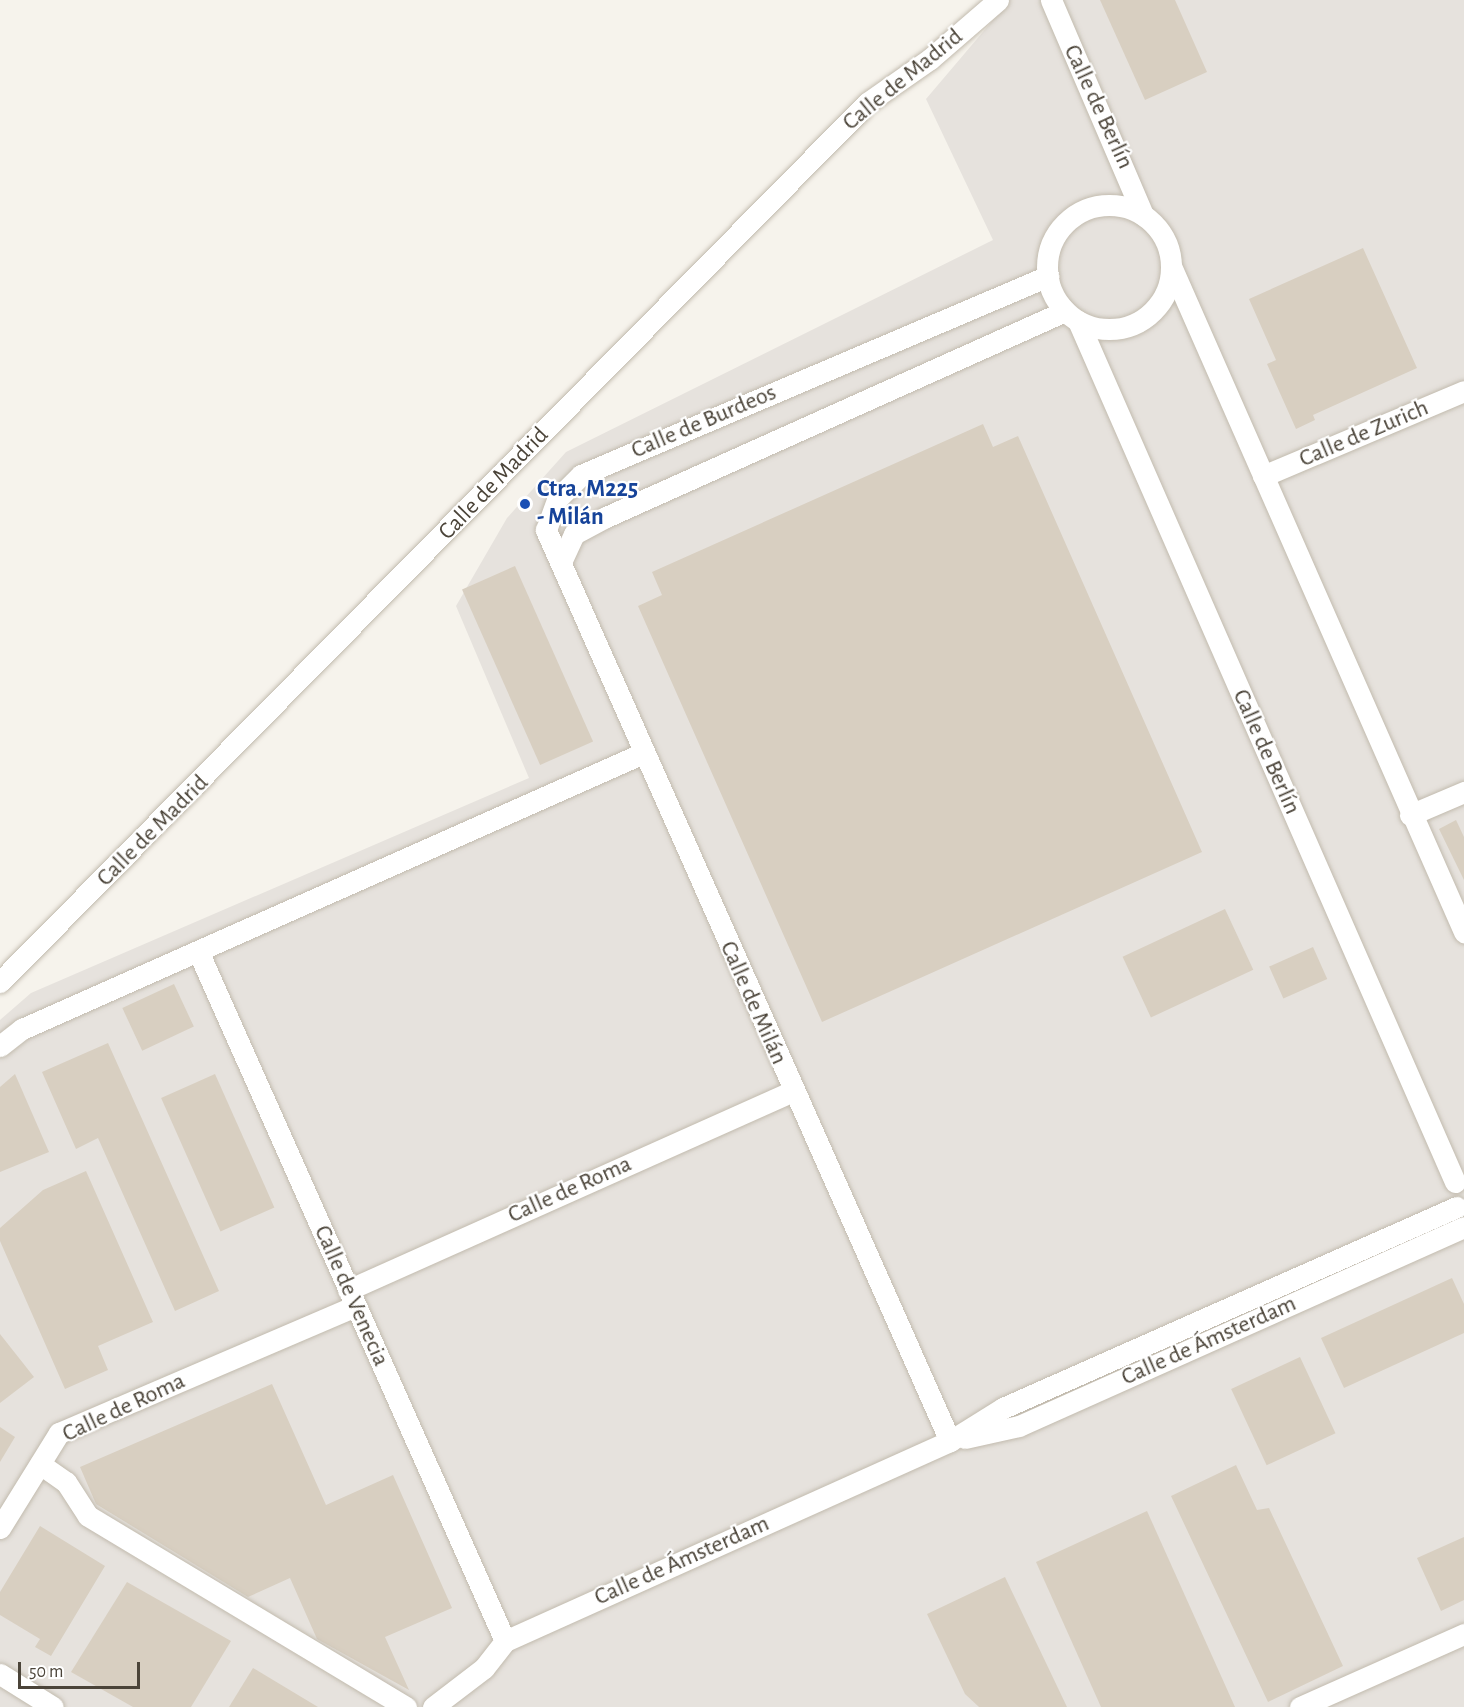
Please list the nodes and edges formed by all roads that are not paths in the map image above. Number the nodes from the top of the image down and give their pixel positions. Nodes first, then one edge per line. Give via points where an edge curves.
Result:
1 (998, 0) edge
2 (1051, 0) edge
3 (1143, 215) junction
4 (1172, 266) junction
5 (1048, 276) junction
6 (1072, 316) junction
7 (1464, 391) edge
8 (1263, 476) junction
9 (561, 562) junction
10 (641, 754) junction
11 (1464, 792) edge
12 (1410, 815) junction
13 (1464, 932) edge
14 (198, 951) junction
15 (0, 982) edge
16 (0, 1046) edge
17 (792, 1091) junction
18 (1464, 1159) edge
19 (1455, 1182) junction
20 (1456, 1207) junction
21 (1464, 1227) edge
22 (352, 1298) junction
23 (950, 1441) junction
24 (40, 1464) junction
25 (0, 1528) edge
26 (1464, 1634) edge
27 (505, 1641) junction
28 (0, 1674) edge
29 (53, 1707) edge
30 (406, 1707) edge
31 (433, 1707) edge
32 (1300, 1707) edge

1 - 15 street, Calle de Madrid via 930,59 867,103
2 - 3 street, Calle de Berlín
3 - 4 street via 1158,228
3 - 5 street via 1105,205 1076,216 1055,237
4 - 6 street via 1161,302 1140,320 1114,329
4 - 8 street
5 - 6 street
5 - 9 street, Calle de Burdeos via 581,475 557,499 546,530
6 - 9 street, Calle de Burdeos via 606,517 574,534
6 - 19 street, Calle de Berlín
7 - 8 street, Calle de Zurich
8 - 12 street
9 - 10 street, Calle de Milán
10 - 14 street
10 - 17 street, Calle de Milán
11 - 12 street
12 - 13 street
14 - 16 street via 21,1029
14 - 22 street, Calle de Venecia
17 - 22 street, Calle de Roma
17 - 23 street, Calle de Milán
18 - 19 street
19 - 20 street
20 - 21 street
20 - 23 street, Calle de Ámsterdam via 1003,1408
21 - 23 street, Calle de Ámsterdam via 1019,1426
22 - 24 street, Calle de Roma via 59,1433
22 - 27 street, Calle de Venecia
23 - 27 street, Calle de Ámsterdam
24 - 25 street, Calle de Roma
24 - 30 street via 66,1482 88,1516
26 - 32 street
27 - 31 street, Calle de Ámsterdam via 484,1668
28 - 29 street

